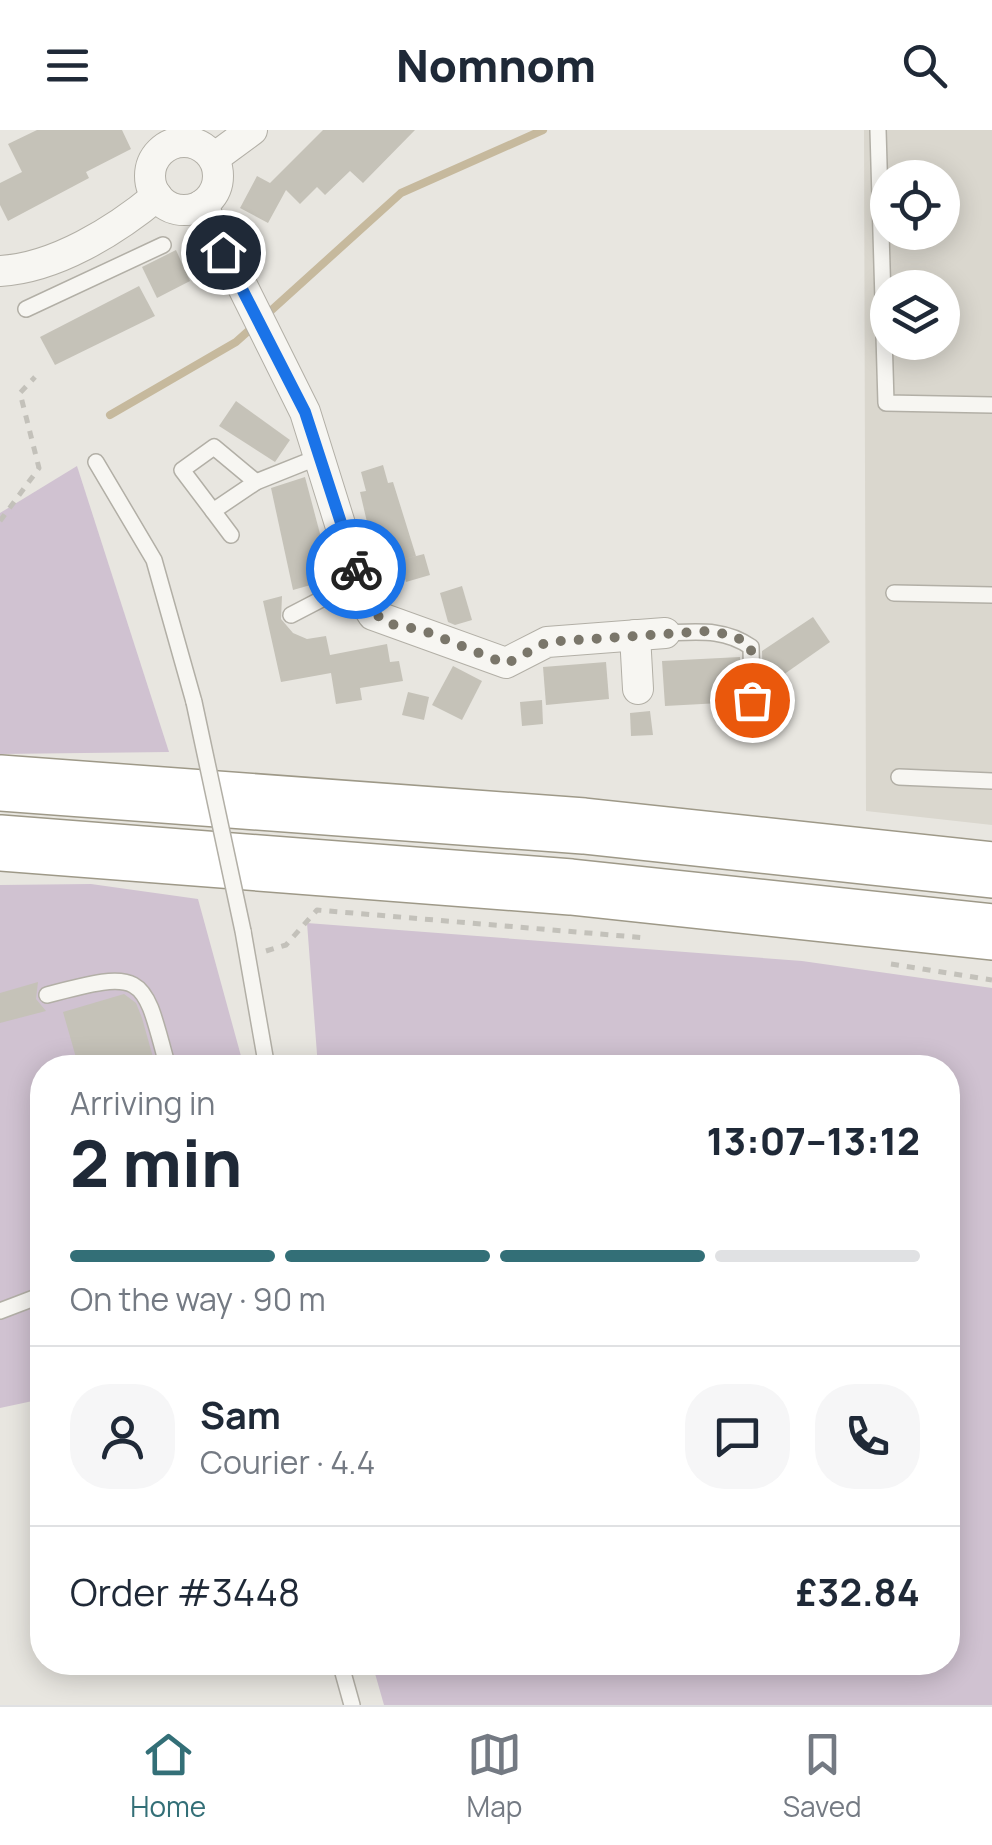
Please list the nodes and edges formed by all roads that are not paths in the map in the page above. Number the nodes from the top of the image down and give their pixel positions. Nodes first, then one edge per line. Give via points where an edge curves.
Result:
1 (252, 130) edge
2 (878, 130) edge
3 (172, 136) edge
4 (214, 158) junction
5 (156, 196) junction
6 (202, 205) junction
7 (84, 243) junction
8 (163, 245) dead end
9 (0, 271) edge
10 (100, 274) junction
11 (26, 309) dead end
12 (992, 405) edge
13 (321, 456) junction
14 (96, 462) dead end
15 (256, 482) junction
16 (213, 511) junction
17 (231, 535) dead end
18 (360, 584) junction
19 (894, 593) dead end
20 (992, 594) edge
21 (291, 616) dead end
22 (650, 634) junction
23 (638, 689) dead end
24 (752, 700) dead end
25 (900, 777) dead end
26 (992, 781) edge
27 (0, 783) edge
28 (0, 843) edge
29 (992, 870) edge
30 (992, 932) edge
31 (47, 995) dead end
32 (164, 1055) edge
33 (265, 1055) edge
34 (30, 1300) edge
35 (0, 1311) edge
36 (344, 1675) edge
37 (352, 1705) edge

1 - 4 street
2 - 12 lane via 886,403
3 - 4 street
3 - 5 street via 152,164
4 - 6 street via 217,187
5 - 6 street via 172,208
5 - 7 street
6 - 13 street
7 - 9 street via 25,270
7 - 10 lane
8 - 10 lane
10 - 11 lane
13 - 15 lane
13 - 18 street
14 - 33 lane, bridge via 154,560 194,702
15 - 16 lane
15 - 16 lane via 214,447 182,470
16 - 17 lane
18 - 21 lane
18 - 22 street via 364,601 385,623 422,630 506,664 547,642
19 - 20 lane
22 - 23 street
22 - 24 lane via 735,636 751,647
25 - 26 lane
27 - 29 highway via 584,826
28 - 30 highway via 571,886
31 - 32 lane via 109,982 140,986
34 - 35 lane
36 - 37 lane

